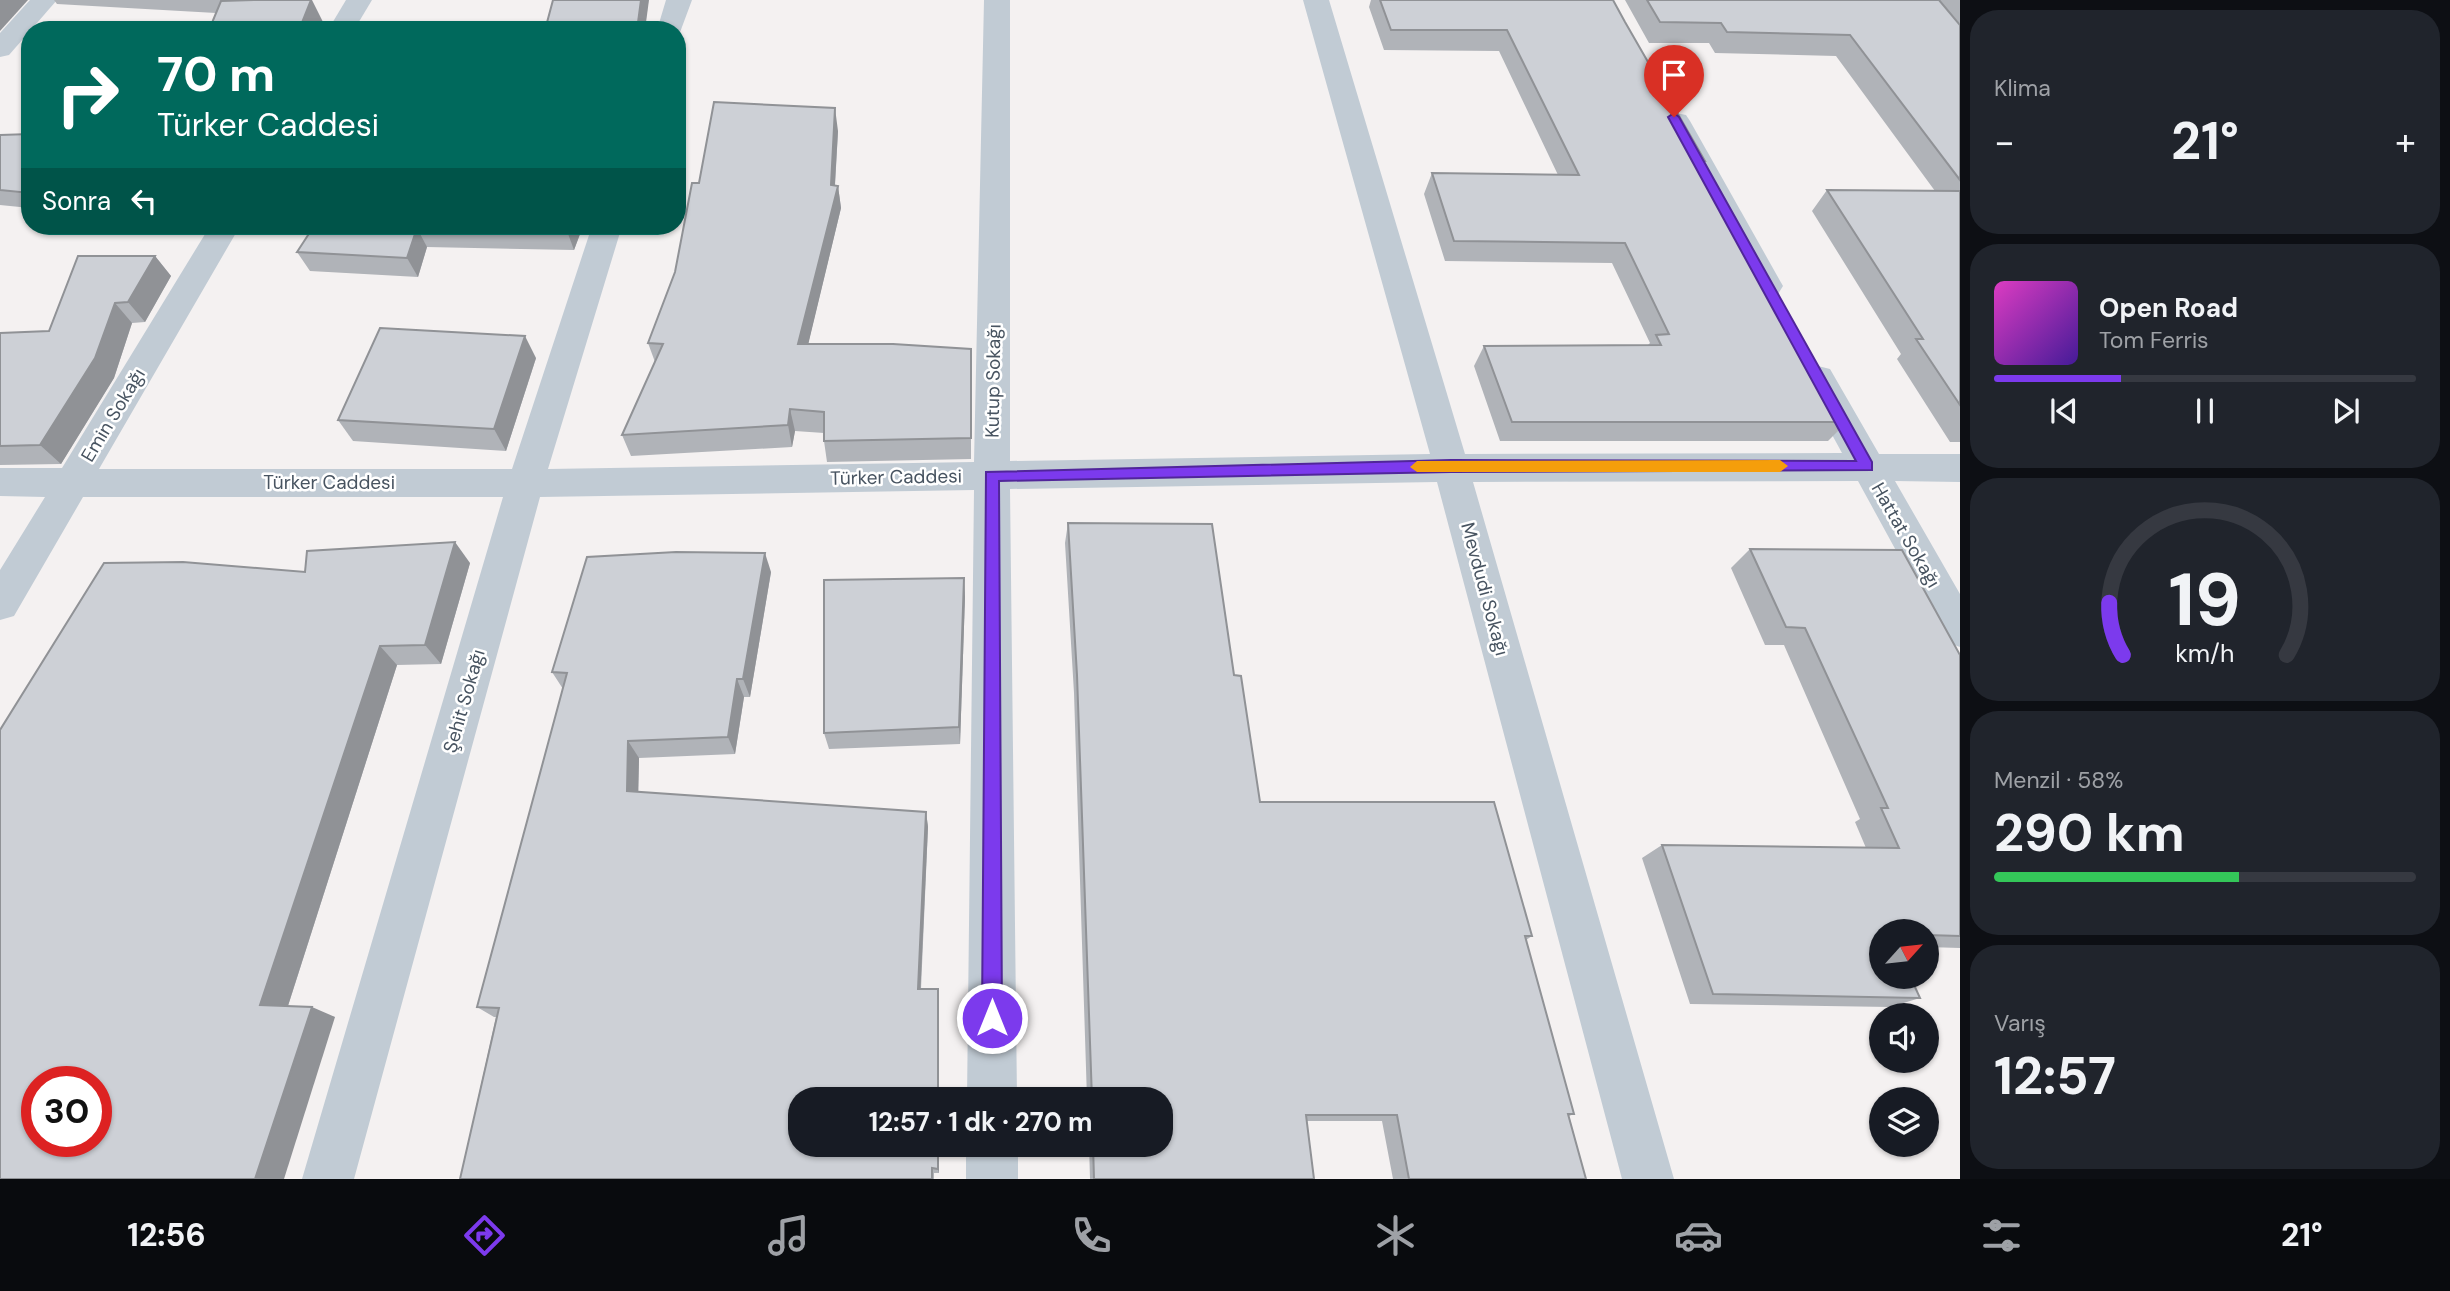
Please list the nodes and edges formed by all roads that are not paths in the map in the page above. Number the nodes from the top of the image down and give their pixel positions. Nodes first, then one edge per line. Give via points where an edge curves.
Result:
1 (44, 0) edge
2 (359, 0) edge
3 (679, 0) edge
4 (997, 0) edge
5 (1316, 0) edge
6 (25, 21) edge
7 (346, 21) edge
8 (673, 21) edge
9 (21, 26) edge
10 (0, 49) edge
11 (1662, 96) edge
12 (220, 235) edge
13 (604, 235) edge
14 (1781, 311) edge
15 (1801, 347) edge
16 (1451, 466) junction
17 (1867, 466) junction
18 (1960, 468) edge
19 (992, 476) junction
20 (526, 481) junction
21 (0, 482) edge
22 (72, 484) junction
23 (0, 604) edge
24 (1960, 630) edge
25 (992, 1087) edge
26 (992, 1157) edge
27 (328, 1179) edge
28 (992, 1179) edge
29 (1648, 1179) edge

1 - 6 street
2 - 7 street
3 - 8 street
4 - 19 street, Kutup Sokağı
5 - 16 street, Mevdudi Sokağı
9 - 10 street
11 - 14 street
12 - 22 street, Emin Sokağı
13 - 20 street, Şehit Sokağı
15 - 17 street, Hattat Sokağı
16 - 17 street, Türker Caddesi
16 - 19 street, Türker Caddesi
16 - 29 street, Mevdudi Sokağı
17 - 18 street, Türker Caddesi
17 - 24 street, Hattat Sokağı
19 - 20 street, Türker Caddesi
19 - 25 street, Kutup Sokağı
20 - 22 street, Türker Caddesi
20 - 27 street, Şehit Sokağı
21 - 22 street, Türker Caddesi
22 - 23 street, Emin Sokağı
26 - 28 street

